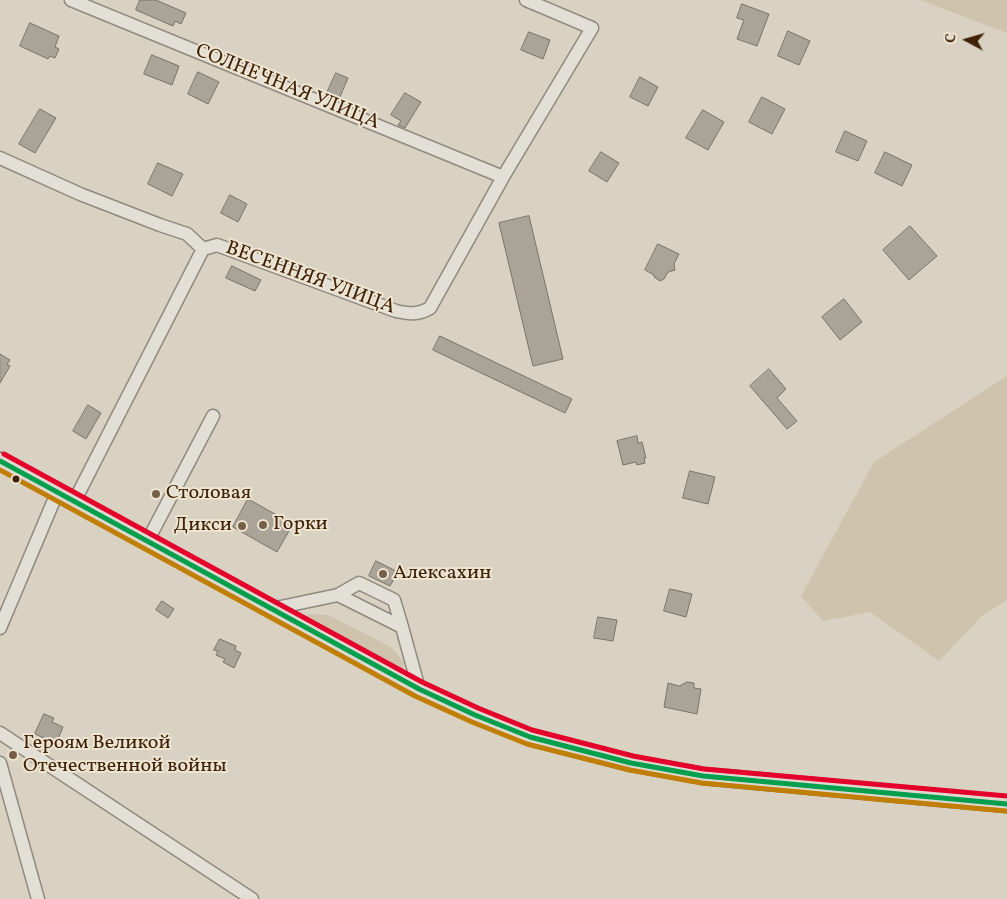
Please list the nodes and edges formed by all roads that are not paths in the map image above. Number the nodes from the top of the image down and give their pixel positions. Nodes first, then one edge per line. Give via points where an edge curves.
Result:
1 (71, 0) edge
2 (526, 0) edge
3 (0, 158) edge
4 (504, 177) junction
5 (203, 249) junction
6 (213, 416) dead end
7 (0, 461) edge
8 (57, 493) junction
9 (74, 502) junction
10 (147, 542) junction
11 (338, 595) junction
12 (271, 609) junction
13 (402, 627) junction
14 (0, 628) edge
15 (419, 689) junction
16 (0, 733) edge
17 (0, 763) edge
18 (1007, 804) edge
19 (38, 899) edge
20 (252, 899) edge

1 - 4 street, СОЛНЕЧНАЯ УЛИЦА
2 - 4 street via 592,28
3 - 5 street, ВЕСЕННЯЯ УЛИЦА via 80,194 187,234
4 - 5 street, ВЕСЕННЯЯ УЛИЦА via 430,308 422,312 396,311 217,245
5 - 9 street
6 - 10 street
7 - 8 main road
8 - 9 main road
8 - 14 street
9 - 10 main road
10 - 12 main road
11 - 12 street
11 - 13 street
11 - 13 street via 359,583 394,600
12 - 15 main road
13 - 15 street
15 - 18 main road via 475,716 530,737 631,763 703,776
16 - 20 street
17 - 19 street

